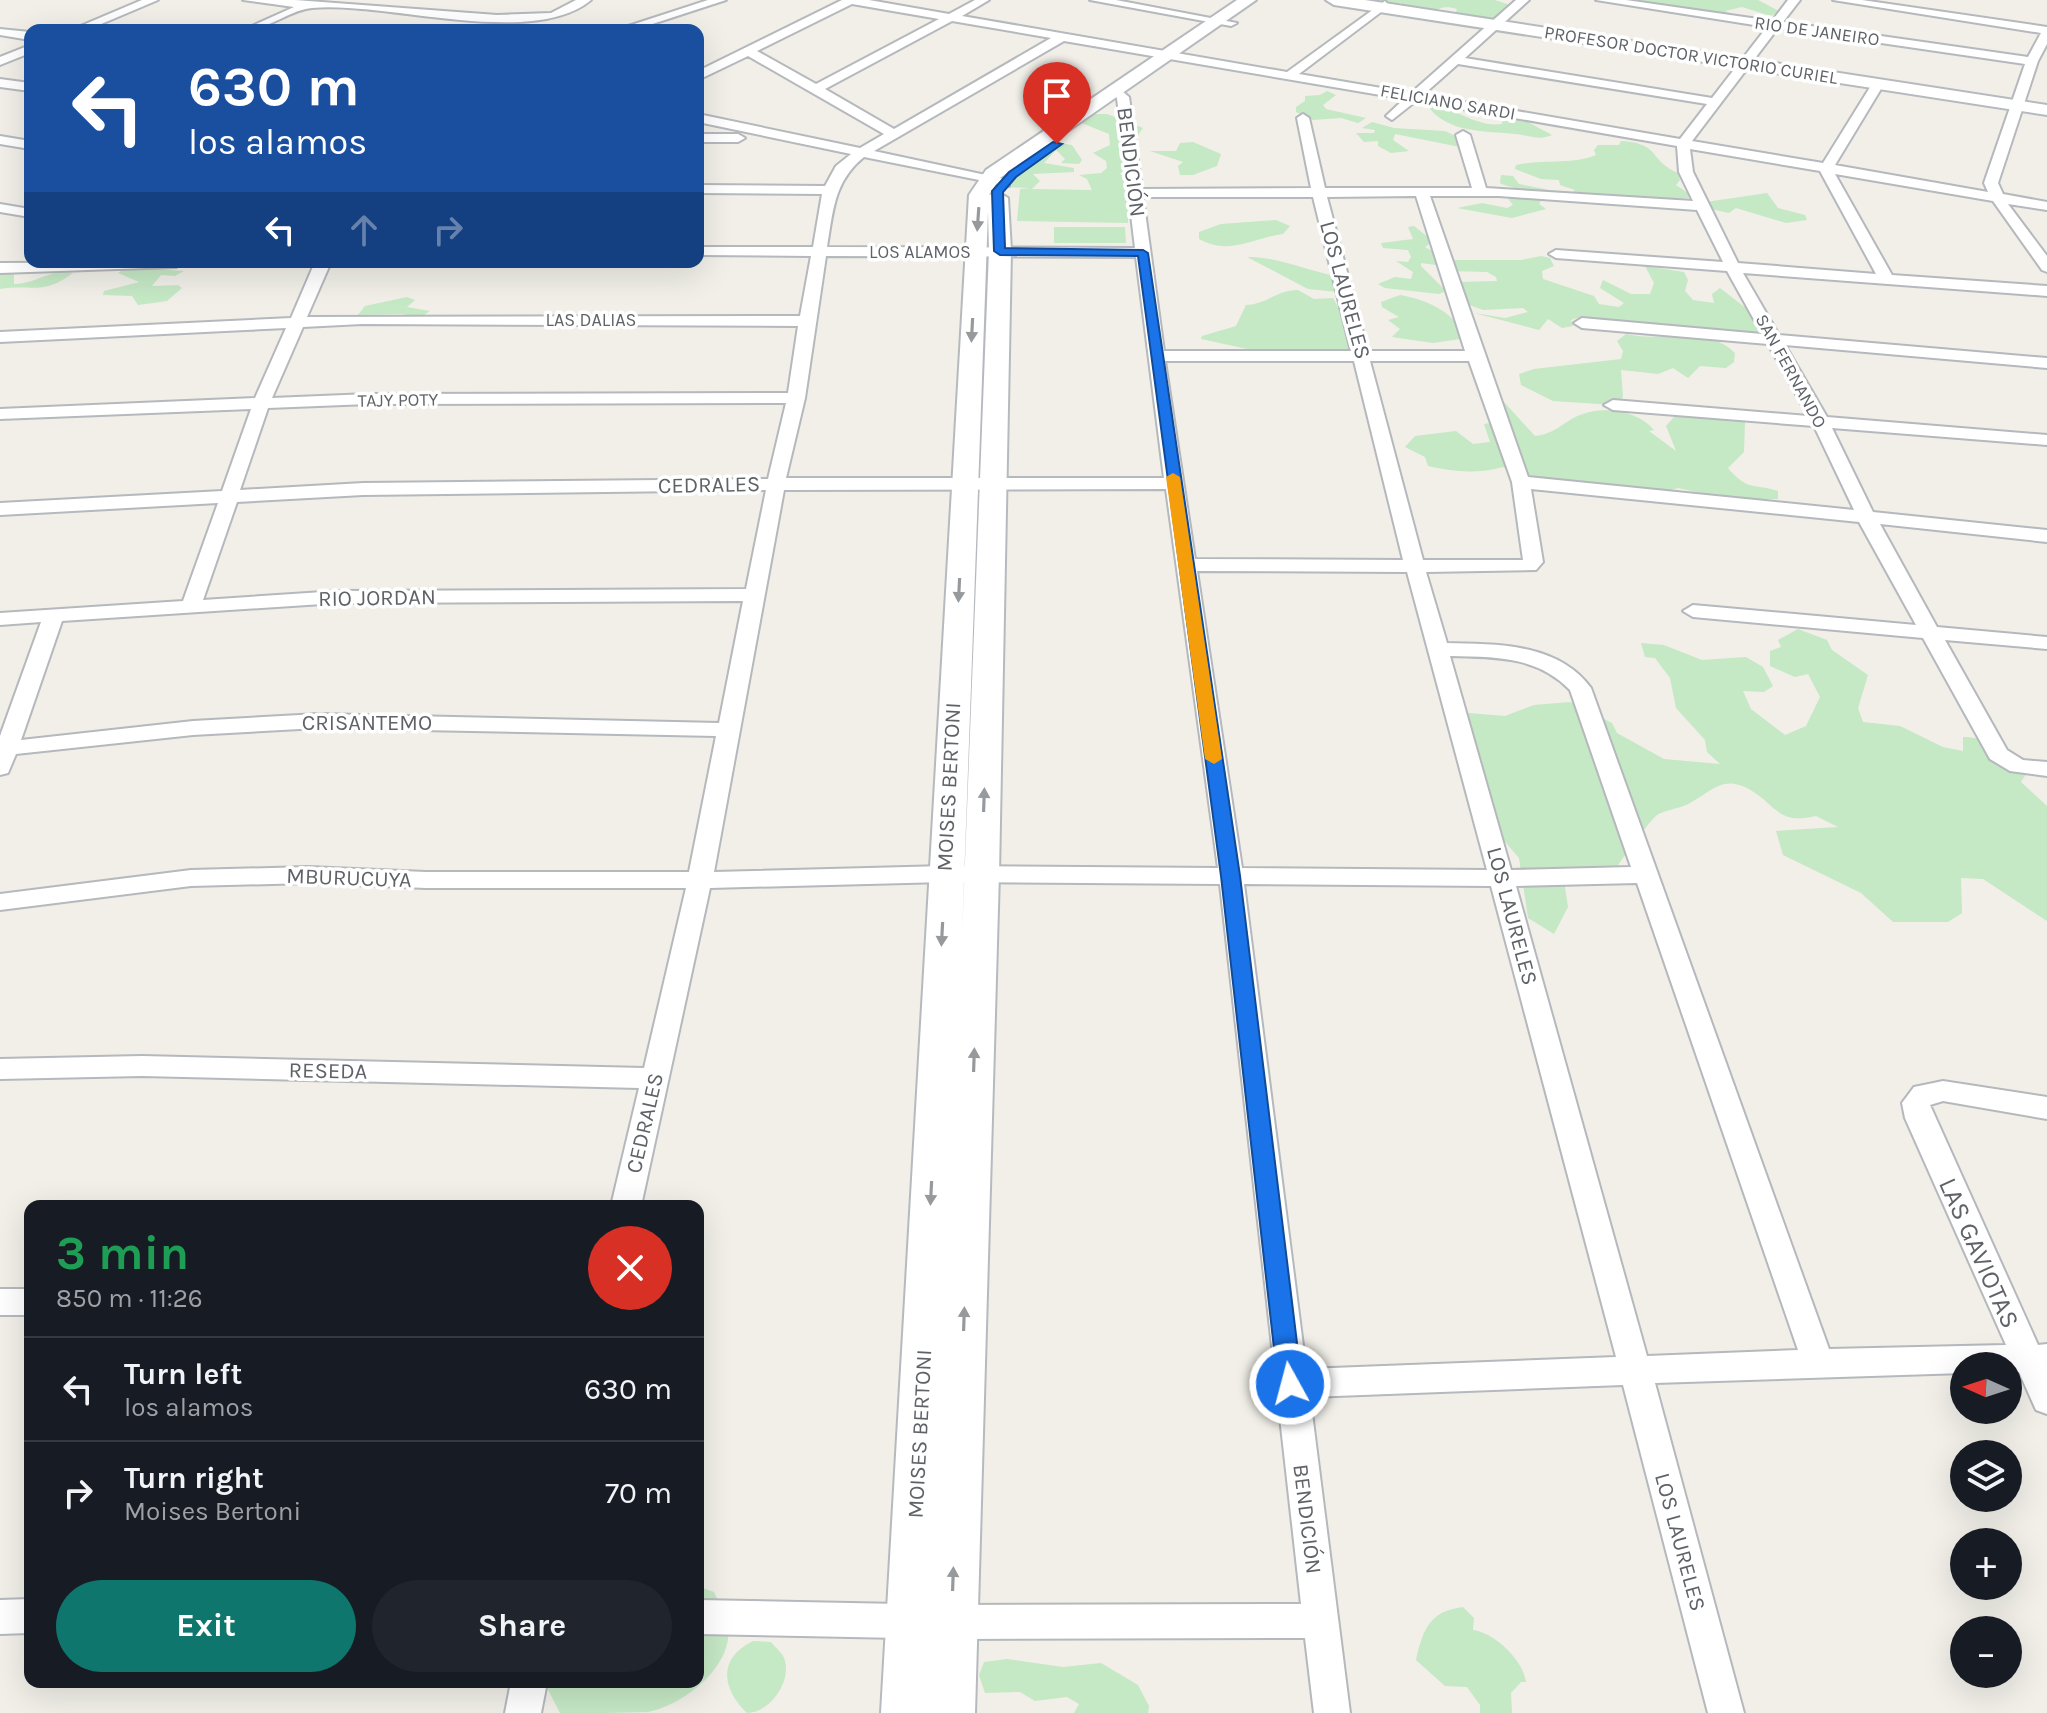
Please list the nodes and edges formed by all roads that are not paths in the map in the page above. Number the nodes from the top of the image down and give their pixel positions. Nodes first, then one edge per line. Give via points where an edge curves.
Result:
1 (152, 0) edge
2 (249, 0) edge
3 (456, 0) edge
4 (585, 0) edge
5 (720, 0) edge
6 (850, 0) edge
7 (983, 0) edge
8 (1096, 0) edge
9 (1248, 0) edge
10 (1264, 0) edge
11 (1334, 0) edge
12 (1358, 0) edge
13 (1523, 0) edge
14 (1602, 0) edge
15 (1794, 0) edge
16 (1839, 0) edge
17 (314, 2) edge
18 (1384, 6) junction
19 (1924, 6) edge
20 (427, 14) junction
21 (951, 17) junction
22 (497, 18) junction
23 (1224, 22) junction
24 (1498, 23) junction
25 (92, 24) edge
26 (263, 24) edge
27 (488, 24) edge
28 (642, 24) edge
29 (1774, 25) junction
30 (2047, 31) edge
31 (0, 32) edge
32 (24, 35) edge
33 (1062, 37) junction
34 (24, 51) edge
35 (750, 52) junction
36 (1173, 57) junction
37 (1456, 60) junction
38 (0, 61) edge
39 (2032, 61) junction
40 (1746, 62) junction
41 (704, 73) edge
42 (1290, 75) junction
43 (0, 83) edge
44 (1878, 84) junction
45 (24, 86) edge
46 (816, 89) junction
47 (1120, 94) junction
48 (1414, 96) junction
49 (1716, 102) junction
50 (2018, 104) junction
51 (2047, 108) edge
52 (1392, 116) dead end
53 (1303, 118) dead end
54 (704, 119) edge
55 (894, 134) junction
56 (1463, 135) dead end
57 (781, 137) junction
58 (704, 138) edge
59 (0, 140) edge
60 (1684, 143) junction
61 (24, 144) edge
62 (861, 153) junction
63 (1826, 169) junction
64 (996, 181) junction
65 (704, 189) edge
66 (830, 190) junction
67 (1480, 192) junction
68 (1135, 193) junction
69 (1319, 193) junction
70 (1423, 195) junction
71 (1996, 198) junction
72 (1702, 206) junction
73 (2047, 206) edge
74 (0, 208) edge
75 (24, 212) edge
76 (704, 251) edge
77 (819, 251) junction
78 (988, 252) junction
79 (19, 253) dead end
80 (1143, 253) junction
81 (1556, 254) dead end
82 (24, 266) edge
83 (0, 267) edge
84 (2047, 267) edge
85 (320, 268) edge
86 (1733, 268) junction
87 (1886, 278) junction
88 (2047, 291) edge
89 (297, 321) junction
90 (807, 321) junction
91 (1582, 323) dead end
92 (0, 337) edge
93 (1775, 339) junction
94 (1156, 356) junction
95 (1362, 356) junction
96 (1475, 356) junction
97 (2047, 363) edge
98 (796, 398) junction
99 (261, 404) junction
100 (1613, 405) dead end
101 (0, 414) edge
102 (1819, 419) junction
103 (2047, 440) edge
104 (1521, 482) junction
105 (1174, 483) junction
106 (776, 484) junction
107 (979, 484) junction
108 (229, 495) junction
109 (0, 509) edge
110 (1867, 519) junction
111 (2047, 536) edge
112 (1414, 563) junction
113 (1186, 565) junction
114 (756, 595) junction
115 (190, 609) junction
116 (1693, 611) dead end
117 (53, 617) junction
118 (0, 619) edge
119 (1929, 632) junction
120 (2047, 643) edge
121 (1438, 649) junction
122 (729, 730) junction
123 (3, 758) edge
124 (2047, 769) edge
125 (945, 874) junction
126 (982, 874) junction
127 (1644, 875) junction
128 (1231, 876) junction
129 (1501, 878) junction
130 (700, 880) junction
131 (0, 902) edge
132 (0, 1069) edge
133 (655, 1078) junction
134 (2047, 1108) edge
135 (627, 1200) edge
136 (0, 1302) edge
137 (24, 1302) edge
138 (2036, 1357) edge
139 (1818, 1363) junction
140 (1634, 1371) junction
141 (1290, 1384) junction
142 (2047, 1400) edge
143 (24, 1616) edge
144 (0, 1617) edge
145 (704, 1617) edge
146 (912, 1621) junction
147 (1320, 1621) junction
148 (951, 1622) junction
149 (528, 1688) edge
150 (523, 1713) edge
151 (907, 1713) edge
152 (949, 1713) edge
153 (1332, 1713) edge
154 (1726, 1713) edge

1 - 25 street
2 - 17 street
3 - 20 street
4 - 22 street via 553,16
5 - 28 street
6 - 21 street, FELICIANO SARDI
6 - 35 street
7 - 21 street
8 - 23 street
9 - 23 street
10 - 23 street
11 - 18 street, PROFESOR DOCTOR VICTORIO CURIEL
12 - 18 street, PROFESOR DOCTOR VICTORIO CURIEL
13 - 24 street
14 - 29 street, RIO DE JANEIRO
15 - 29 street
16 - 19 street
17 - 20 street
17 - 26 street
18 - 24 street, PROFESOR DOCTOR VICTORIO CURIEL
18 - 42 street
19 - 30 street
20 - 22 street
21 - 33 street, FELICIANO SARDI
21 - 46 street
22 - 27 street
23 - 36 street
24 - 37 street
24 - 40 street, PROFESOR DOCTOR VICTORIO CURIEL
29 - 39 street, RIO DE JANEIRO
29 - 40 street
30 - 39 street
31 - 32 street
33 - 36 street, FELICIANO SARDI
33 - 55 street
34 - 38 street
35 - 41 street
35 - 46 street
36 - 42 street, FELICIANO SARDI
36 - 47 street
37 - 48 street
37 - 49 street
39 - 50 street
40 - 44 street, PROFESOR DOCTOR VICTORIO CURIEL
40 - 49 street
40 - 50 street, PROFESOR DOCTOR VICTORIO CURIEL
42 - 48 street, FELICIANO SARDI
43 - 45 street
44 - 50 street, PROFESOR DOCTOR VICTORIO CURIEL
44 - 63 street
46 - 55 street
47 - 64 street
47 - 68 street, BENDICIÓN
48 - 52 street
48 - 60 street, FELICIANO SARDI
49 - 60 street
50 - 51 street, PROFESOR DOCTOR VICTORIO CURIEL
50 - 71 street via 1992,173
53 - 69 street, LOS LAURELES
54 - 57 street
55 - 62 street
56 - 67 street
57 - 58 street
57 - 62 street
59 - 61 street
60 - 63 street, FELICIANO SARDI
60 - 72 street, SAN FERNANDO via 1683,163
62 - 64 street
62 - 66 street via 841,169
63 - 71 street, FELICIANO SARDI
63 - 87 street
64 - 78 street, MOISES BERTONI
65 - 66 street
66 - 77 street
67 - 70 street
67 - 72 street
68 - 69 street
68 - 80 street, BENDICIÓN
69 - 70 street
69 - 95 street, LOS LAURELES
70 - 96 street
71 - 73 street, FELICIANO SARDI
71 - 84 street
72 - 86 street, SAN FERNANDO
74 - 75 street
76 - 77 street, LOS ALAMOS
77 - 78 street, LOS ALAMOS
77 - 90 street
78 - 80 street, LOS ALAMOS
78 - 107 street, MOISES BERTONI
79 - 83 street
80 - 94 street, BENDICIÓN
81 - 86 street
82 - 83 street
85 - 89 street
86 - 87 street
86 - 93 street, SAN FERNANDO
87 - 88 street
89 - 90 street, LAS DALIAS
89 - 92 street, LAS DALIAS
89 - 99 street
90 - 98 street
91 - 93 street
93 - 97 street
93 - 102 street, SAN FERNANDO
94 - 95 street
94 - 105 street, BENDICIÓN
95 - 96 street
95 - 112 street, LOS LAURELES
96 - 104 street
98 - 99 street, TAJY POTY
98 - 106 street
99 - 101 street, TAJY POTY
99 - 108 street
100 - 102 street
102 - 103 street
102 - 110 street, SAN FERNANDO
104 - 110 street
104 - 112 street via 1533,562 1529,566
105 - 107 street
105 - 113 street, BENDICIÓN
106 - 107 street
106 - 108 street, CEDRALES
106 - 114 street, CEDRALES
107 -> 125 street, MOISES BERTONI
126 -> 107 street, MOISES BERTONI
108 - 109 street, CEDRALES
108 - 115 street
110 - 111 street
110 - 119 street, SAN FERNANDO
112 - 113 street
112 - 121 street, LOS LAURELES
113 - 128 street, BENDICIÓN
114 - 115 street, RIO JORDAN via 338,597
114 - 122 street, CEDRALES
115 - 117 street, RIO JORDAN
116 - 119 street
117 - 118 street, RIO JORDAN
117 - 123 street
119 - 120 street
119 - 124 street, SAN FERNANDO via 1998,754 2018,766
121 - 127 street via 1539,657 1569,673 1580,688
121 - 129 street, LOS LAURELES
122 - 123 street, CRISANTEMO via 318,721 193,728
122 - 130 street, CEDRALES
125 - 126 street, MBURUCUYA
125 - 130 street, MBURUCUYA
125 -> 146 street, MOISES BERTONI
126 - 128 street, MBURUCUYA
148 -> 126 street, MOISES BERTONI
127 - 129 street, MBURUCUYA
127 - 139 street
128 - 129 street, MBURUCUYA
128 - 141 street, BENDICIÓN
129 - 140 street, LOS LAURELES
130 - 131 street, MBURUCUYA via 191,878
130 - 133 street, CEDRALES
132 - 133 street, RESEDA via 142,1066
133 - 135 street, CEDRALES
134 - 138 street, LAS GAVIOTAS via 1943,1091 1924,1094 1916,1103
136 - 137 street
138 - 139 street
138 - 142 street, LAS GAVIOTAS
139 - 140 street
140 - 141 street
140 - 154 street, LOS LAURELES
141 - 147 street, BENDICIÓN
143 - 144 street
145 - 146 street
146 - 148 street
146 - 151 street, MOISES BERTONI
147 - 148 street
147 - 153 street, BENDICIÓN
148 - 152 street, MOISES BERTONI
149 - 150 street

